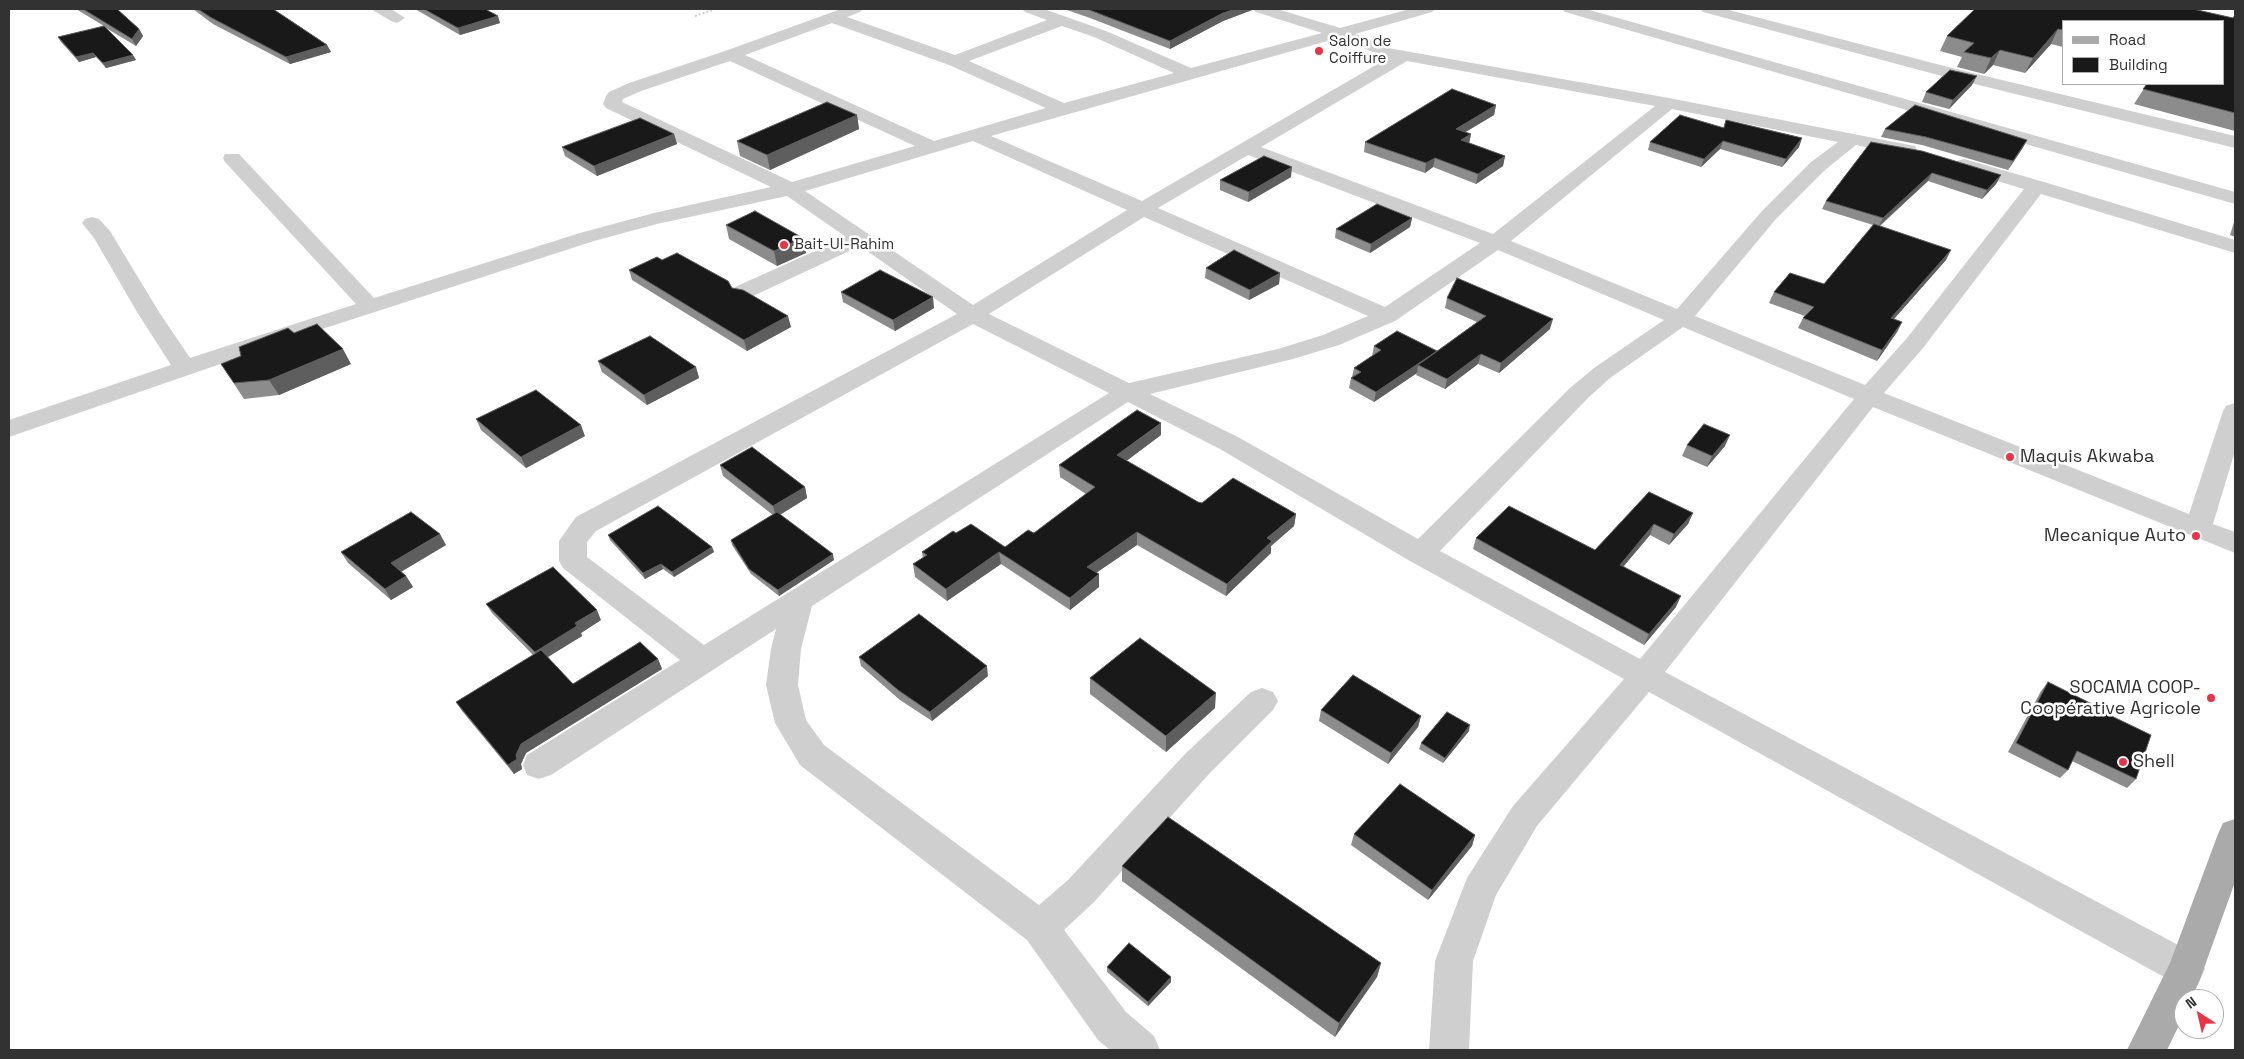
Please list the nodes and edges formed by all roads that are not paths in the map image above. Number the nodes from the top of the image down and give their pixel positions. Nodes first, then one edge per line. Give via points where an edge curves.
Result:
1 (379, 9) edge
2 (855, 9) edge
3 (1030, 9) edge
4 (1261, 9) edge
5 (1427, 9) edge
6 (1570, 9) edge
7 (1708, 9) edge
8 (397, 18) dead end
9 (834, 18) junction
10 (1062, 20) junction
11 (1340, 33) junction
12 (731, 55) junction
13 (1405, 55) junction
14 (955, 61) junction
15 (1188, 73) junction
16 (1669, 103) junction
17 (1062, 108) junction
18 (974, 135) junction
19 (1853, 139) junction
20 (2235, 142) edge
21 (932, 147) junction
22 (1246, 148) junction
23 (232, 158) dead end
24 (2037, 186) junction
25 (790, 189) junction
26 (2235, 198) edge
27 (1143, 209) junction
28 (92, 223) dead end
29 (861, 238) junction
30 (1496, 242) junction
31 (2235, 247) edge
32 (743, 292) edge
33 (370, 306) junction
34 (973, 315) junction
35 (1387, 316) junction
36 (1680, 319) junction
37 (185, 368) junction
38 (1129, 391) junction
39 (1869, 396) junction
40 (2235, 411) edge
41 (9, 429) edge
42 (2198, 528) junction
43 (2235, 543) edge
44 (1420, 554) junction
45 (799, 601) junction
46 (703, 661) junction
47 (1645, 675) junction
48 (1262, 702) dead end
49 (539, 765) dead end
50 (2235, 834) edge
51 (1040, 928) junction
52 (2186, 969) junction
53 (1140, 1050) edge
54 (1449, 1050) edge
55 (2147, 1050) edge

1 - 8 street
2 - 9 street
3 - 10 street
4 - 11 street
5 - 11 street
6 - 26 street
7 - 20 street
9 - 12 street
9 - 14 street
10 - 14 street
10 - 15 street
11 - 13 street via 1384,52
11 - 15 street
12 - 21 street
12 - 25 street via 635,87 615,96 612,104
13 - 16 street
13 - 22 street
14 - 17 street
15 - 17 street
16 - 19 street
16 - 30 street
17 - 18 street
18 - 21 street
18 - 27 street
19 - 24 street
19 - 36 street via 1818,166 1769,215
21 - 25 street
22 - 27 street
22 - 30 street
23 - 33 street
24 - 31 street
24 - 39 street via 1915,344
25 - 29 street
25 - 33 street via 587,237
27 - 34 street
27 - 35 street
28 - 37 street via 104,235
29 - 32 street
29 - 34 street
30 - 35 street
30 - 36 street
33 - 37 street
34 - 38 street
34 - 46 street via 586,524 573,541 573,562
35 - 38 street via 1331,340 1286,354
36 - 39 street
36 - 44 street via 1602,373 1579,393
37 - 41 street
38 - 44 street via 1229,442
38 - 45 street
39 - 42 street
39 - 47 street
40 - 42 street
42 - 43 street
44 - 47 street
45 - 46 street
45 - 51 street via 786,649 782,685 791,723 812,755
46 - 49 street
47 - 52 street
47 - 54 street via 1525,816 1480,888 1454,961
48 - 51 street via 1197,764 1082,891
50 - 52 main road
51 - 53 street via 1112,1026
52 - 55 main road

